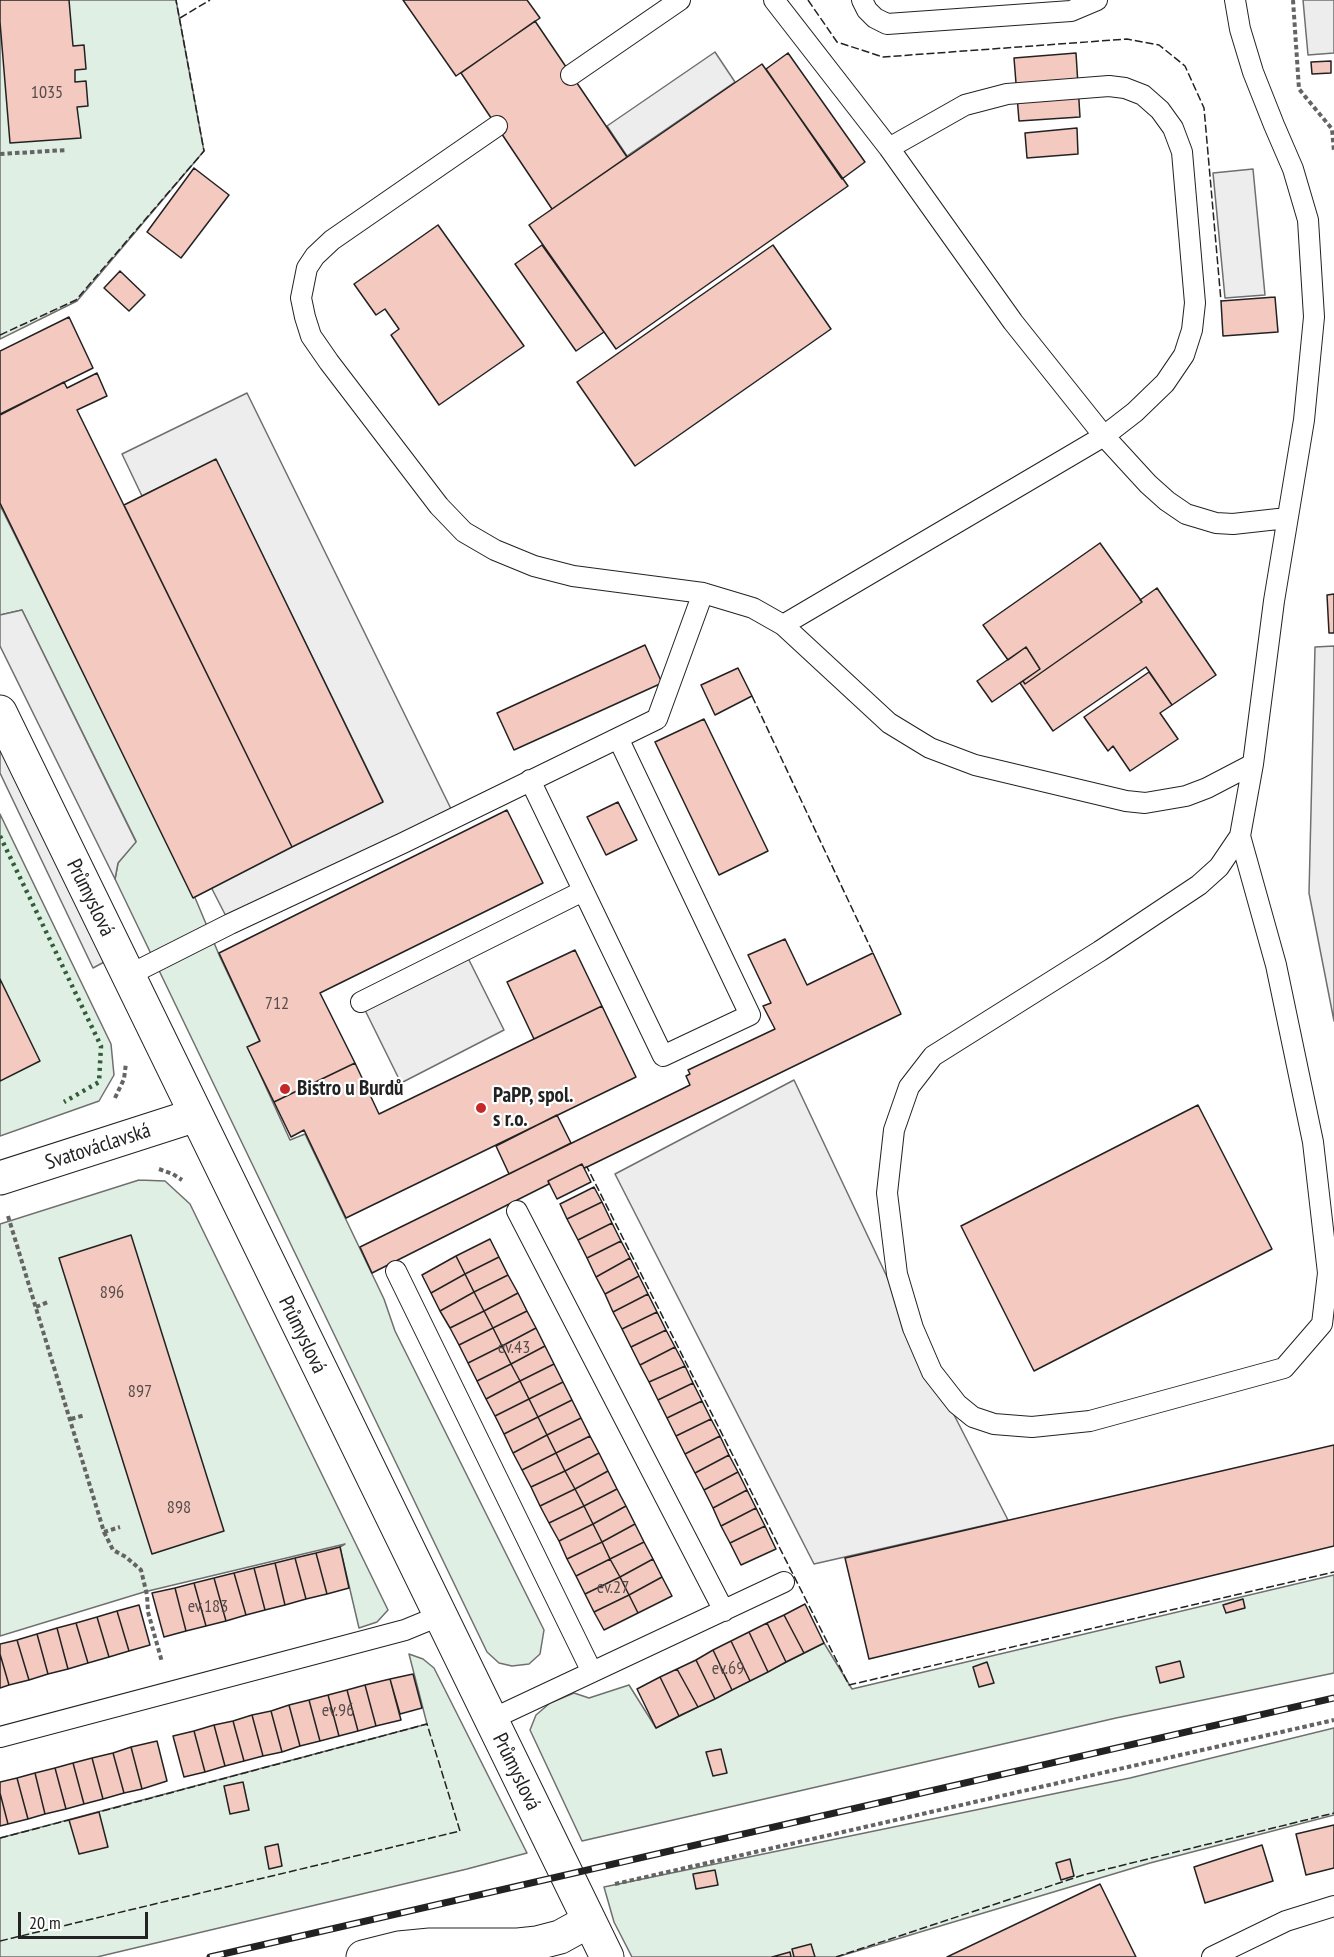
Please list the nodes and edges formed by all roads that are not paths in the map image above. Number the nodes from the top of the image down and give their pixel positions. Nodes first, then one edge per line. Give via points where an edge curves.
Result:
1 (680, 0) edge
2 (774, 0) edge
3 (862, 0) edge
4 (1097, 0) edge
5 (1235, 0) edge
6 (1032, 7) edge
7 (571, 75) dead end
8 (497, 126) dead end
9 (889, 148) junction
10 (1104, 436) junction
11 (1287, 518) junction
12 (703, 593) junction
13 (783, 625) junction
14 (0, 712) edge
15 (618, 738) junction
16 (1253, 764) junction
17 (530, 780) junction
18 (1240, 836) junction
19 (584, 891) junction
20 (127, 976) junction
21 (361, 1002) dead end
22 (196, 1115) junction
23 (0, 1178) edge
24 (517, 1211) dead end
25 (396, 1271) dead end
26 (784, 1582) dead end
27 (724, 1611) junction
28 (439, 1616) junction
29 (592, 1672) junction
30 (490, 1720) junction
31 (0, 1737) edge
32 (1334, 1906) edge
33 (583, 1909) junction
34 (363, 1957) edge
35 (607, 1957) edge
36 (1212, 1957) edge

1 - 7 lane
2 - 9 lane
3 - 6 lane via 875,18 887,24
4 - 6 lane via 1071,12
5 - 11 lane via 1253,72 1293,169 1308,220 1314,317 1304,420
8 - 12 lane via 332,240 315,256 307,268 301,298 311,336 417,478 464,532 534,566 573,576
9 - 10 lane via 1013,322
9 - 10 lane via 951,111 1007,94 1109,86 1143,95 1160,110 1173,128 1182,152 1195,303 1192,330 1184,355 1165,383
10 - 11 lane via 1148,484 1186,514 1233,524
10 - 13 lane
11 - 16 lane
12 - 13 lane via 753,608
12 - 15 lane via 657,719
13 - 16 lane via 889,723 930,748 975,765 1145,803 1197,792
14 - 20 street, Průmyslová
15 - 17 lane
15 - 19 lane via 750,1015 663,1056
16 - 18 lane
17 - 19 lane
17 - 20 lane
18 - 18 lane via 1219,867 1199,885 933,1056 909,1087 894,1130 887,1193 897,1274 913,1328 932,1372 957,1404 973,1416 994,1424 1032,1427 1090,1421 1284,1368 1322,1324 1328,1273 1313,1142 1276,965
19 - 21 lane
20 - 22 street, Průmyslová
22 - 23 street, Svatováclavská
22 - 28 street, Průmyslová
24 - 27 lane
25 - 29 lane
26 - 27 lane
27 - 29 lane
28 - 30 street, Průmyslová
28 - 31 lane via 405,1630
29 - 30 lane
30 - 33 street, Průmyslová
32 - 36 lane via 1286,1921
33 - 34 street via 560,1937 537,1943 430,1945
33 - 35 street, Průmyslová

